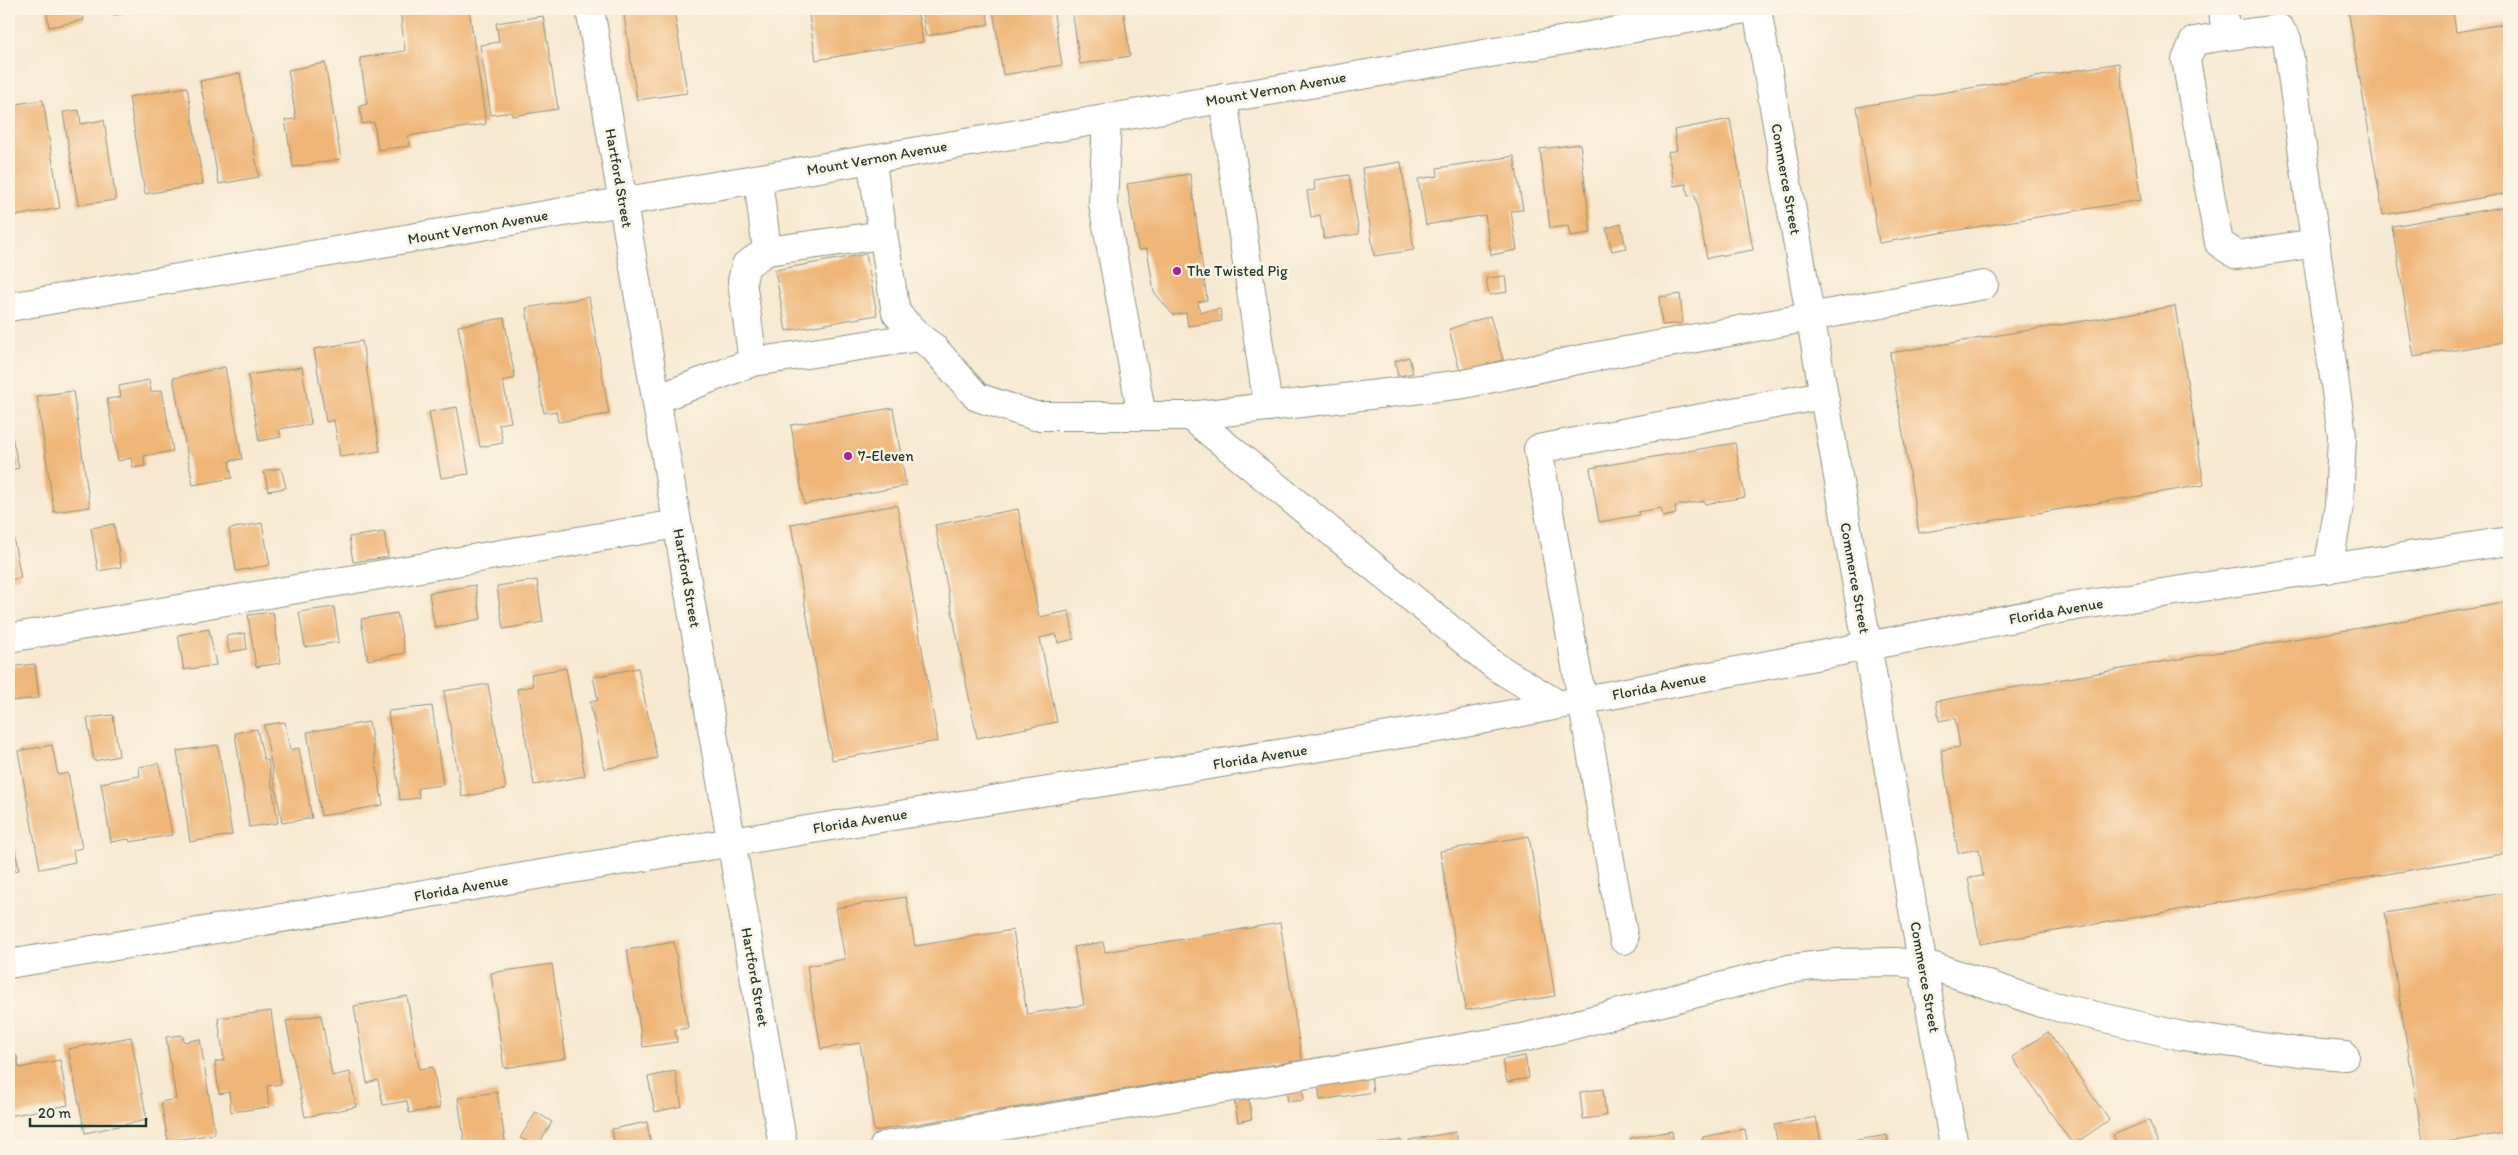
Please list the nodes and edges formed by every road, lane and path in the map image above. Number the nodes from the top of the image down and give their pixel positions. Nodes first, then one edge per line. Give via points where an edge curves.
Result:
1 (590, 9) edge
2 (1746, 9) edge
3 (1757, 9) edge
4 (2223, 9) edge
5 (2226, 36) junction
6 (1223, 98) junction
7 (1107, 118) junction
8 (871, 159) junction
9 (758, 179) junction
10 (624, 202) junction
11 (883, 235) junction
12 (2316, 243) junction
13 (767, 251) junction
14 (1984, 285) dead end
15 (9, 307) edge
16 (1810, 318) junction
17 (919, 337) junction
18 (753, 362) junction
19 (1823, 396) junction
20 (657, 399) junction
21 (1268, 407) junction
22 (1142, 416) junction
23 (1190, 416) junction
24 (677, 524) junction
25 (2509, 541) edge
26 (2328, 569) junction
27 (9, 638) edge
28 (1866, 646) junction
29 (1570, 703) junction
30 (732, 842) junction
31 (1624, 940) dead end
32 (9, 964) edge
33 (1923, 966) junction
34 (2345, 1056) dead end
35 (783, 1146) edge
36 (884, 1146) edge
37 (1954, 1146) edge

1 - 10 street, Hartford Street
2 - 6 street, Mount Vernon Avenue
3 - 16 street, Commerce Street
4 - 5 street
5 - 12 street via 2280,29 2287,39
5 - 12 street via 2194,41 2186,60 2219,243 2237,255
6 - 7 street, Mount Vernon Avenue
6 - 21 street
7 - 8 street, Mount Vernon Avenue
7 - 22 street via 1103,204
8 - 9 street, Mount Vernon Avenue
8 - 11 street
9 - 10 street, Mount Vernon Avenue
9 - 13 street
10 - 15 street, Mount Vernon Avenue
10 - 20 street, Hartford Street
11 - 13 street
11 - 17 street via 896,313
12 - 26 street via 2342,435 2339,506
13 - 18 street via 746,265 742,281
14 - 16 street
16 - 19 street, Commerce Street
16 - 21 street via 1464,384
17 - 18 street
17 - 22 street via 933,347 977,397 1010,409 1035,416
18 - 20 street
19 - 28 street, Commerce Street
19 - 29 street via 1538,450
20 - 24 street, Hartford Street
21 - 23 street
22 - 23 street
23 - 29 street via 1495,666
24 - 27 street
24 - 30 street, Hartford Street
25 - 26 street, Florida Avenue
26 - 28 street, Florida Avenue via 2076,606
28 - 29 street, Florida Avenue
28 - 33 street, Commerce Street
29 - 30 street, Florida Avenue via 1444,727
29 - 31 street
30 - 32 street, Florida Avenue
30 - 35 street, Hartford Street
33 - 34 street via 1935,967 2045,1004 2182,1036
33 - 36 street via 1898,962 1837,962 1788,969 1527,1037
33 - 37 street, Commerce Street

